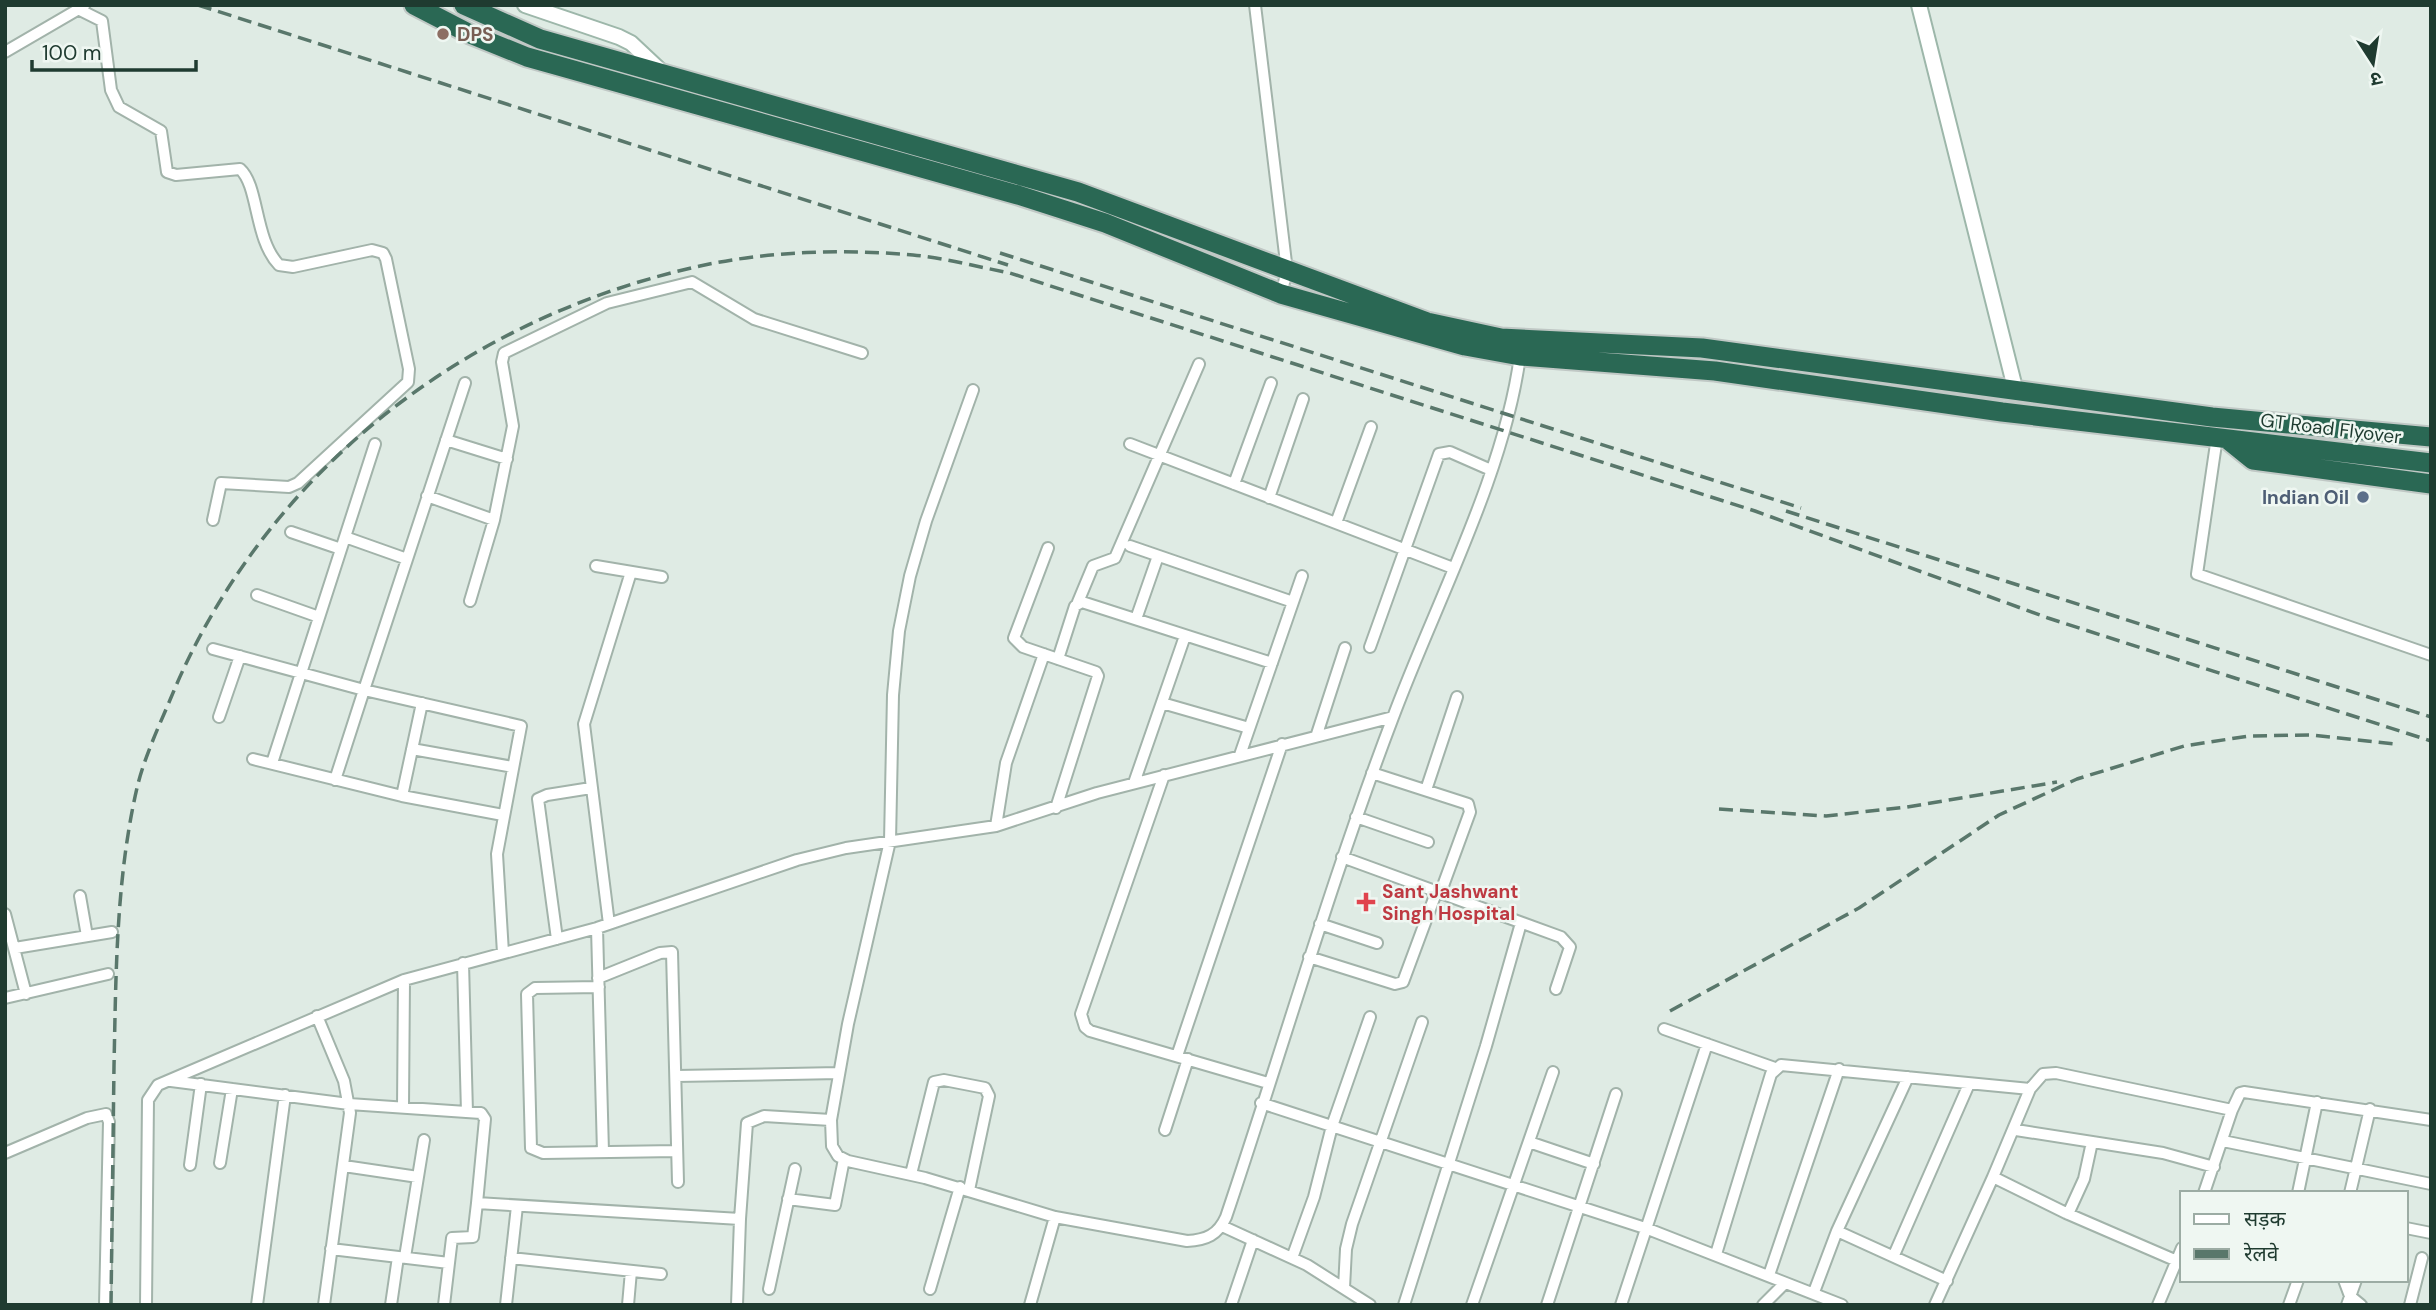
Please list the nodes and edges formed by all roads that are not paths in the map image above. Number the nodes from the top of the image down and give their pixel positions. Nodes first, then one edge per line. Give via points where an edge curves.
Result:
1 (414, 5) edge
2 (464, 5) edge
3 (525, 5) edge
4 (1255, 5) edge
5 (1919, 5) edge
6 (82, 8) edge
7 (5, 51) edge
8 (664, 74) junction
9 (1287, 271) junction
10 (1281, 294) junction
11 (862, 353) dead end
12 (1520, 356) junction
13 (1199, 364) dead end
14 (465, 383) dead end
15 (1271, 383) dead end
16 (973, 390) dead end
17 (2016, 392) junction
18 (1303, 399) dead end
19 (1371, 426) dead end
20 (2431, 437) edge
21 (2222, 438) junction
22 (446, 440) junction
23 (375, 444) dead end
24 (1130, 444) dead end
25 (1158, 455) junction
26 (507, 459) junction
27 (2431, 463) edge
28 (1491, 470) junction
29 (1234, 484) junction
30 (2431, 484) edge
31 (427, 496) junction
32 (1269, 498) junction
33 (212, 520) dead end
34 (494, 520) junction
35 (1336, 523) junction
36 (290, 532) dead end
37 (345, 537) junction
38 (1130, 546) dead end
39 (1048, 548) dead end
40 (341, 549) junction
41 (1406, 550) junction
42 (1158, 556) junction
43 (407, 559) junction
44 (596, 566) dead end
45 (1453, 568) junction
46 (631, 572) junction
47 (1302, 576) dead end
48 (662, 577) dead end
49 (257, 596) dead end
50 (470, 601) dead end
51 (1293, 601) junction
52 (1078, 603) junction
53 (319, 617) junction
54 (1136, 619) junction
55 (1185, 636) junction
56 (1345, 648) dead end
57 (1370, 648) dead end
58 (213, 649) dead end
59 (1044, 654) junction
60 (2431, 655) edge
61 (240, 656) junction
62 (1058, 659) junction
63 (1272, 663) junction
64 (301, 673) junction
65 (364, 690) junction
66 (1457, 697) dead end
67 (422, 703) junction
68 (1162, 703) junction
69 (1393, 716) junction
70 (219, 717) dead end
71 (1249, 728) junction
72 (1317, 734) junction
73 (1282, 744) junction
74 (412, 749) junction
75 (1240, 755) junction
76 (253, 759) dead end
77 (272, 763) junction
78 (513, 767) junction
79 (1372, 773) junction
80 (1164, 775) junction
81 (335, 780) junction
82 (1134, 783) junction
83 (591, 789) junction
84 (1426, 790) junction
85 (402, 796) junction
86 (1056, 808) junction
87 (503, 816) junction
88 (1356, 817) junction
89 (996, 826) junction
90 (890, 841) junction
91 (1428, 842) dead end
92 (1342, 857) junction
93 (1438, 894) junction
94 (80, 896) dead end
95 (5, 914) edge
96 (1521, 923) junction
97 (610, 924) junction
98 (1320, 924) junction
99 (597, 928) junction
100 (112, 932) dead end
101 (88, 936) junction
102 (557, 939) junction
103 (1377, 943) dead end
104 (15, 948) junction
105 (503, 953) junction
106 (1308, 957) junction
107 (463, 963) junction
108 (107, 974) dead end
109 (404, 980) junction
110 (598, 982) junction
111 (1556, 989) dead end
112 (26, 994) junction
113 (5, 998) edge
114 (317, 1016) junction
115 (1370, 1017) dead end
116 (1422, 1022) dead end
117 (1664, 1029) dead end
118 (1707, 1044) junction
119 (1183, 1058) junction
120 (1774, 1068) junction
121 (1839, 1069) junction
122 (1553, 1072) dead end
123 (839, 1073) junction
124 (676, 1076) junction
125 (1908, 1077) junction
126 (169, 1080) junction
127 (1268, 1083) junction
128 (201, 1084) junction
129 (1969, 1084) junction
130 (232, 1088) junction
131 (2030, 1089) junction
132 (1616, 1094) dead end
133 (285, 1096) junction
134 (2317, 1102) junction
135 (1261, 1103) junction
136 (349, 1104) junction
137 (403, 1108) junction
138 (2370, 1109) junction
139 (2232, 1110) junction
140 (467, 1112) junction
141 (831, 1120) junction
142 (2431, 1120) edge
143 (1332, 1126) junction
144 (1165, 1130) dead end
145 (2015, 1130) junction
146 (424, 1140) dead end
147 (2223, 1141) junction
148 (1382, 1142) junction
149 (1529, 1142) junction
150 (2092, 1142) junction
151 (677, 1151) junction
152 (603, 1152) junction
153 (5, 1153) edge
154 (2306, 1158) junction
155 (844, 1159) junction
156 (220, 1163) dead end
157 (1594, 1164) junction
158 (190, 1165) dead end
159 (1446, 1165) junction
160 (344, 1166) junction
161 (2214, 1167) junction
162 (795, 1169) dead end
163 (2356, 1169) junction
164 (911, 1174) junction
165 (418, 1177) junction
166 (1993, 1177) junction
167 (678, 1182) dead end
168 (2431, 1184) edge
169 (1513, 1186) junction
170 (964, 1189) junction
171 (2205, 1191) edge
172 (2298, 1191) edge
173 (2350, 1191) edge
174 (788, 1199) junction
175 (477, 1203) junction
176 (517, 1206) junction
177 (1580, 1208) junction
178 (2068, 1214) junction
179 (1055, 1217) junction
180 (740, 1219) junction
181 (1222, 1226) junction
182 (2408, 1228) edge
183 (1648, 1229) junction
184 (1837, 1231) junction
185 (2431, 1233) edge
186 (1253, 1240) junction
187 (331, 1250) junction
188 (2180, 1253) edge
189 (1716, 1254) junction
190 (1894, 1255) junction
191 (401, 1257) junction
192 (511, 1258) junction
193 (1292, 1258) junction
194 (2421, 1258) dead end
195 (2177, 1261) junction
196 (449, 1263) junction
197 (631, 1271) junction
198 (661, 1274) dead end
199 (1769, 1275) junction
200 (1947, 1281) junction
201 (2297, 1282) edge
202 (2344, 1282) edge
203 (2355, 1282) edge
204 (1785, 1283) junction
205 (1344, 1288) junction
206 (769, 1289) dead end
207 (930, 1289) dead end
208 (1814, 1292) junction
209 (1354, 1300) edge
210 (2348, 1300) edge
211 (105, 1305) edge
212 (146, 1305) edge
213 (257, 1305) edge
214 (324, 1305) edge
215 (390, 1305) edge
216 (444, 1305) edge
217 (506, 1305) edge
218 (628, 1305) edge
219 (737, 1305) edge
220 (1030, 1305) edge
221 (1231, 1305) edge
222 (1370, 1305) edge
223 (1404, 1305) edge
224 (1472, 1305) edge
225 (1547, 1305) edge
226 (1621, 1305) edge
227 (1763, 1305) edge
228 (1842, 1305) edge
229 (1935, 1305) edge
230 (2158, 1305) edge
231 (2289, 1305) edge
232 (2361, 1305) edge
233 (2410, 1305) edge

1 - 10 highway, GT Road Flyover via 527,57 1093,219
2 - 8 highway via 540,39
3 - 8 street via 619,37
4 - 9 street
5 - 17 street
6 - 7 street
6 - 33 street via 102,22 111,90 119,107 161,131 167,172 240,169 263,241 278,265 293,267 372,250 386,259 408,382 298,483 289,487 221,483
8 - 9 highway via 1078,192
9 - 10 street
9 - 17 highway via 1427,322 1501,338 1702,348
10 - 12 highway, GT Road Flyover via 1465,346
11 - 26 street via 754,319 692,282 607,303 503,353 513,426
12 - 21 highway, GT Road Flyover via 1715,371
12 - 28 street via 1514,395
13 - 25 street
14 - 22 street
15 - 29 street
16 - 90 street via 926,521 902,618 893,695
17 - 20 highway
18 - 32 street
19 - 35 street
21 - 27 highway, GT Road Flyover
21 - 30 highway via 2253,460
21 - 60 street via 2197,574
22 - 26 street
22 - 31 street
23 - 37 street
24 - 25 street
25 - 29 street
25 - 52 street via 1114,560 1093,566
26 - 34 street
28 - 41 street via 1450,452 1439,454
28 - 45 street
29 - 32 street
31 - 34 street
31 - 43 street
32 - 35 street
34 - 50 street
35 - 41 street
36 - 40 street
37 - 40 street
37 - 43 street
38 - 42 street
39 - 59 street via 1014,638 1017,644
40 - 53 street
41 - 45 street
41 - 57 street
42 - 51 street
42 - 54 street
43 - 65 street
44 - 46 street
45 - 69 street
46 - 48 street
46 - 83 street via 584,715
47 - 51 street
49 - 53 street
51 - 63 street
52 - 54 street
52 - 62 street
53 - 64 street
54 - 55 street
55 - 63 street
55 - 68 street
56 - 72 street
58 - 61 street
59 - 62 street
59 - 89 street via 1006,762
61 - 64 street
61 - 70 street
62 - 86 street via 1098,676
63 - 71 street
64 - 65 street
64 - 77 street
65 - 67 street
65 - 81 street
66 - 84 street
67 - 74 street
67 - 78 street via 521,726
68 - 71 street
68 - 82 street
69 - 72 street
69 - 79 street
71 - 75 street
72 - 73 street
73 - 75 street
73 - 119 street
74 - 78 street
74 - 85 street
75 - 80 street
76 - 77 street
77 - 81 street
78 - 87 street
79 - 84 street
79 - 88 street
80 - 82 street
80 - 119 street via 1081,1014 1090,1031
81 - 85 street
82 - 86 street
83 - 97 street
83 - 102 street via 538,799
84 - 93 street via 1465,801 1470,809
85 - 87 street
86 - 89 street
87 - 105 street via 497,869
88 - 91 street
88 - 92 street
89 - 90 street
90 - 97 street via 797,860
90 - 123 street
92 - 93 street
92 - 98 street
93 - 96 street
93 - 106 street via 1403,982 1395,984
94 - 101 street
95 - 104 street
96 - 111 street via 1562,937 1569,944
96 - 159 street
97 - 99 street
98 - 103 street
98 - 106 street
99 - 102 street
99 - 110 street
100 - 101 street
101 - 104 street
102 - 105 street
104 - 112 street
105 - 107 street
106 - 127 street
107 - 109 street
107 - 140 street
108 - 112 street
109 - 114 street
109 - 137 street
110 - 124 street via 660,953 673,952
110 - 152 street
110 - 152 street via 535,988 527,994 530,1142 536,1152
112 - 113 street
114 - 126 street
114 - 136 street
115 - 143 street
116 - 148 street
117 - 118 street
118 - 120 street
118 - 183 street
119 - 127 street
119 - 144 street
120 - 121 street via 1786,1064
120 - 189 street
121 - 125 street
121 - 199 street
122 - 149 street
123 - 124 street
123 - 141 street
124 - 151 street
125 - 129 street
125 - 184 street
126 - 128 street
126 - 212 street via 148,1100
127 - 135 street
128 - 130 street
128 - 158 street
129 - 131 street
129 - 190 street
130 - 133 street
130 - 156 street
131 - 139 street via 2043,1074 2056,1073
131 - 145 street
132 - 157 street
133 - 136 street
133 - 213 street
134 - 138 street
134 - 139 street via 2244,1091
134 - 154 street
135 - 143 street
135 - 181 street
136 - 137 street
136 - 160 street
137 - 140 street
138 - 142 street
138 - 163 street
139 - 147 street
140 - 175 street via 481,1113 485,1119
141 - 155 street via 832,1146
141 - 180 street via 764,1116 747,1123
143 - 148 street
143 - 193 street
145 - 150 street
145 - 166 street
146 - 165 street
147 - 154 street
147 - 161 street
148 - 159 street
148 - 205 street via 1347,1241
149 - 157 street
149 - 169 street
150 - 161 street
150 - 178 street via 2084,1179
151 - 152 street
151 - 167 street
153 - 211 street via 106,1114
154 - 163 street
154 - 172 street
155 - 164 street
155 - 174 street via 835,1205
157 - 177 street
159 - 169 street
159 - 223 street
160 - 165 street
160 - 187 street
161 - 171 street
162 - 174 street
163 - 168 street
163 - 173 street
164 - 170 street
164 - 170 street via 934,1082 985,1088 989,1096
165 - 191 street
166 - 178 street
166 - 200 street
169 - 177 street
169 - 224 street
170 - 179 street
170 - 207 street
174 - 206 street
175 - 176 street
175 - 196 street via 472,1237 452,1238
176 - 180 street
176 - 192 street
177 - 183 street
177 - 225 street
178 - 195 street
179 - 181 street via 1186,1241 1210,1237
179 - 220 street
180 - 219 street
181 - 186 street
182 - 185 street
183 - 189 street
183 - 226 street
184 - 190 street
184 - 208 street
186 - 193 street
186 - 221 street
187 - 191 street
187 - 214 street
188 - 195 street
189 - 199 street
190 - 200 street
191 - 196 street
191 - 215 street
192 - 197 street
192 - 217 street
193 - 205 street
194 - 233 street
195 - 230 street
196 - 216 street
197 - 198 street
197 - 218 street
199 - 204 street
200 - 229 street
201 - 231 street
202 - 210 street
203 - 210 street
204 - 208 street
204 - 227 street
205 - 209 street
208 - 228 street
209 - 222 street
210 - 232 street

